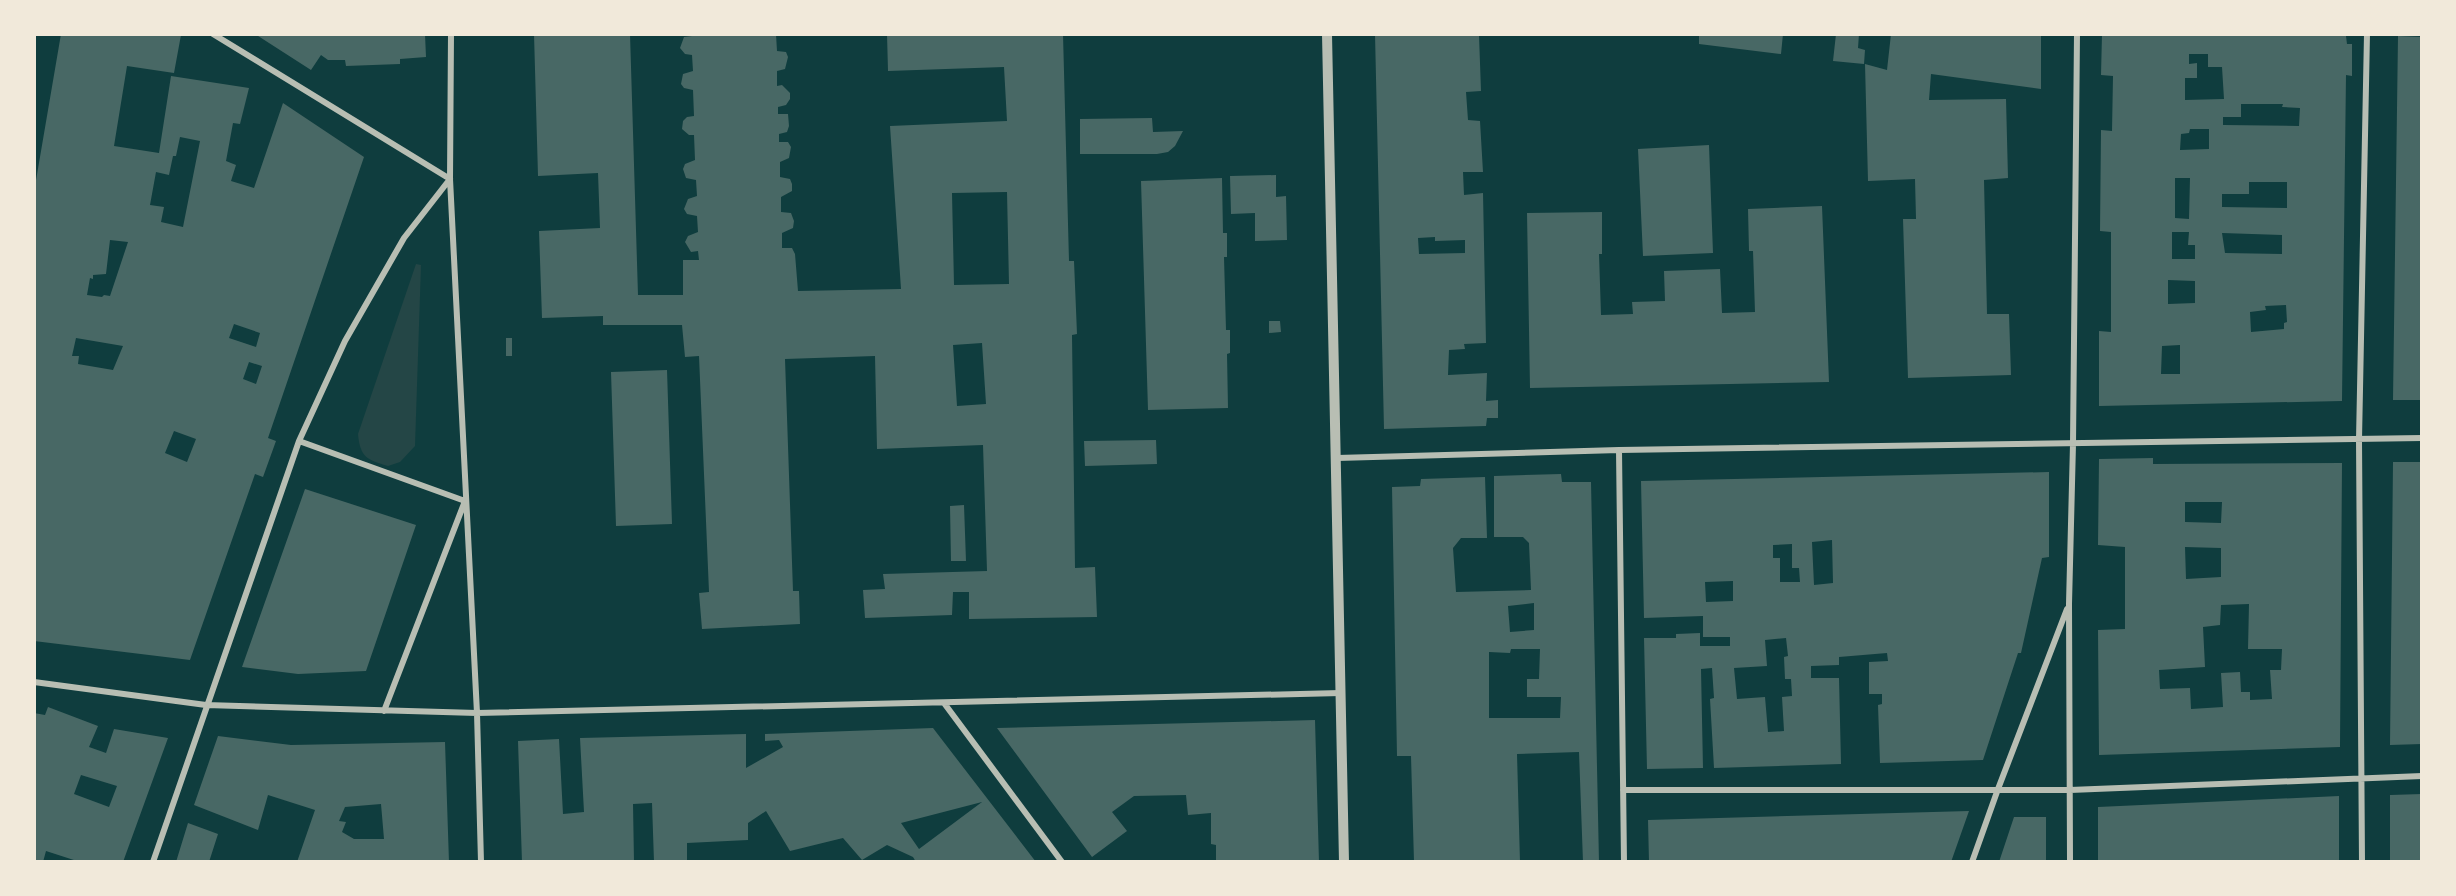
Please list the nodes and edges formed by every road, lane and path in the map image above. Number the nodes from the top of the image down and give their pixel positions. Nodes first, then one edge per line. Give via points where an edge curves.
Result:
1 (213, 34) edge
2 (451, 34) edge
3 (1327, 34) edge
4 (2077, 34) edge
5 (2367, 34) edge
6 (450, 179) junction
7 (2421, 438) edge
8 (2359, 440) junction
9 (299, 441) junction
10 (2073, 444) junction
11 (1619, 450) junction
12 (1337, 458) junction
13 (465, 501) junction
14 (2069, 604) junction
15 (34, 682) edge
16 (1341, 693) junction
17 (944, 703) junction
18 (206, 705) junction
19 (384, 711) junction
20 (477, 713) junction
21 (2421, 776) edge
22 (2361, 778) junction
23 (1998, 789) junction
24 (2070, 789) junction
25 (1623, 790) junction
26 (153, 861) edge
27 (481, 861) edge
28 (1062, 861) edge
29 (1344, 861) edge
30 (1624, 861) edge
31 (1972, 861) edge
32 (2070, 861) edge
33 (2362, 861) edge

1 - 6 street
2 - 6 street
3 - 12 street
4 - 10 street
5 - 8 street
6 - 9 street via 404,238 345,341
6 - 13 street
7 - 8 street
8 - 10 street
8 - 22 street
9 - 13 street
9 - 18 street
10 - 11 street
10 - 14 street
11 - 12 street
11 - 25 street
12 - 16 street
13 - 19 street
13 - 20 street
14 - 23 street
14 - 24 street
15 - 18 street
16 - 17 street
16 - 29 street
17 - 20 street
17 - 28 street
18 - 19 street
18 - 26 street
19 - 20 street
20 - 27 street
21 - 22 street
22 - 24 street
22 - 33 street
23 - 24 street
23 - 25 street
23 - 31 street
24 - 32 street
25 - 30 street

